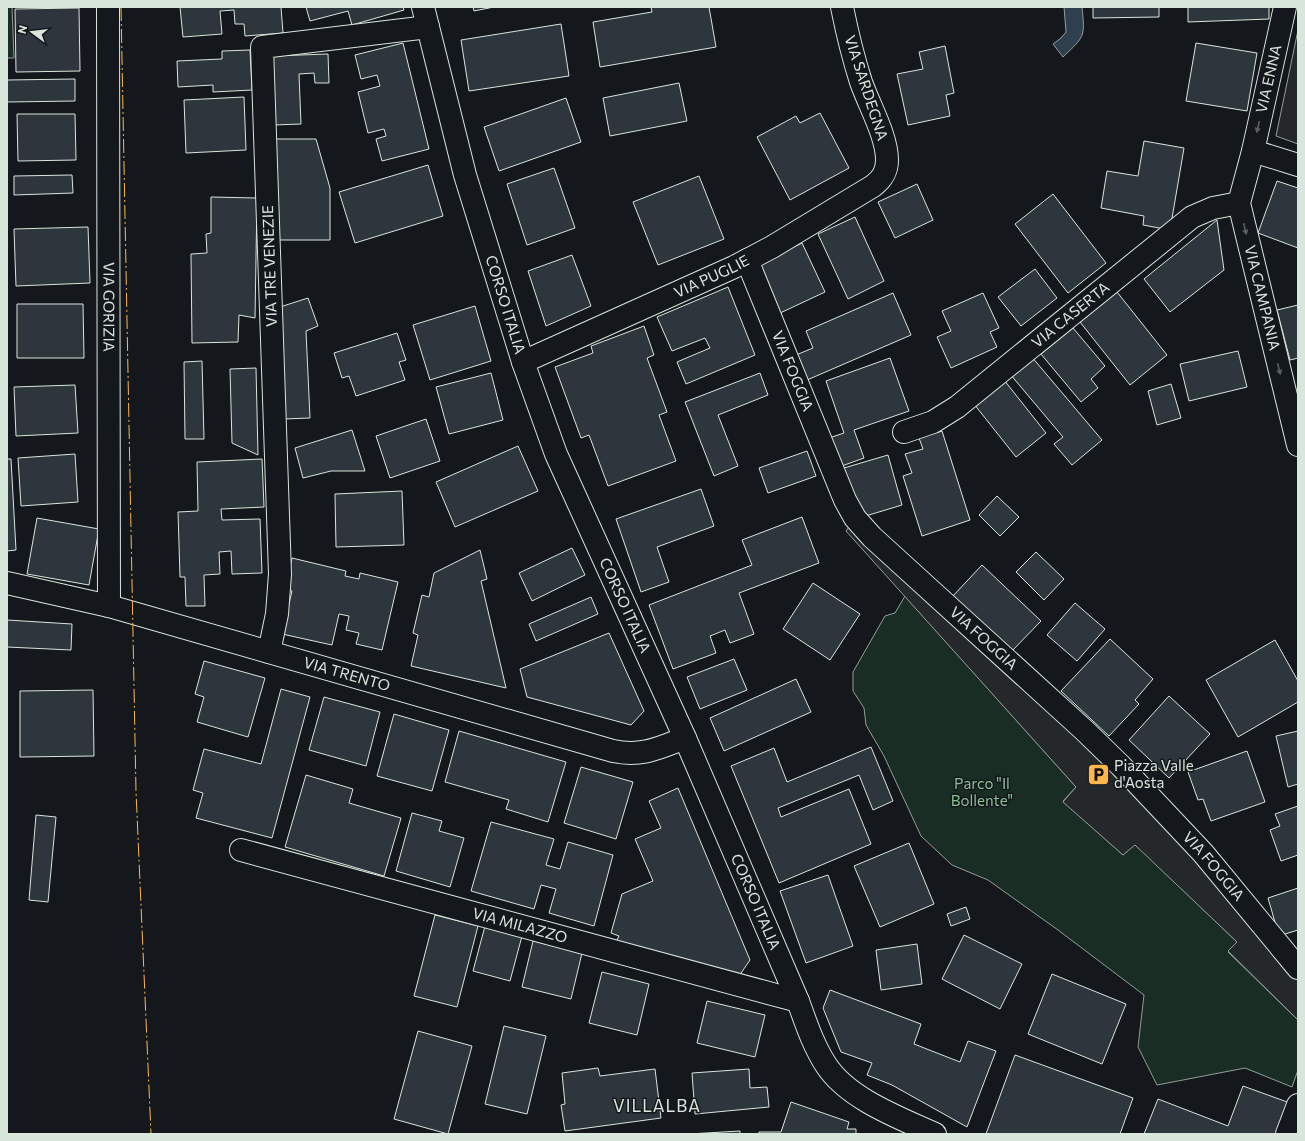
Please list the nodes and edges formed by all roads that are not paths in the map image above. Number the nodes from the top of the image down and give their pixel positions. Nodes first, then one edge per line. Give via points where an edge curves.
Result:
1 (108, 7) edge
2 (842, 7) edge
3 (1286, 7) edge
4 (426, 17) edge
5 (1253, 151) junction
6 (1298, 166) edge
7 (886, 169) joint
8 (1239, 203) junction
9 (747, 260) junction
10 (523, 362) junction
11 (904, 432) dead end
12 (1298, 445) edge
13 (7, 583) edge
14 (109, 606) junction
15 (270, 652) junction
16 (685, 738) junction
17 (241, 850) dead end
18 (1298, 968) edge
19 (798, 1001) junction
20 (1298, 1105) edge
21 (925, 1132) edge
22 (1287, 1134) edge

1 - 14 street, VIA GORIZIA
2 - 7 street, VIA SARDEGNA via 857,68 885,144
3 -> 5 street, VIA ENNA
4 - 10 street, CORSO ITALIA via 465,175
4 - 15 street, VIA TRE VENEZIE via 262,46 280,574 277,614
5 - 6 street
5 - 8 street, VIA CAMPANIA
7 - 9 street, VIA PUGLIE via 884,176 873,186
8 - 11 street, VIA CASERTA via 1213,208 1192,217 957,407 937,420
8 -> 12 street, VIA CAMPANIA
9 - 10 street, VIA PUGLIE
9 - 18 street, VIA FOGGIA via 845,500 856,518 872,537 1121,766 1203,853
10 - 16 street, CORSO ITALIA via 556,454
13 - 14 street, VIA TRENTO
14 - 15 street, VIA TRENTO
15 - 16 street, VIA TRENTO via 613,752 637,754
16 - 19 street, CORSO ITALIA
17 - 19 street, VIA MILAZZO
19 - 21 street, CORSO ITALIA via 808,1031 826,1066 843,1084 874,1105
20 - 22 street

